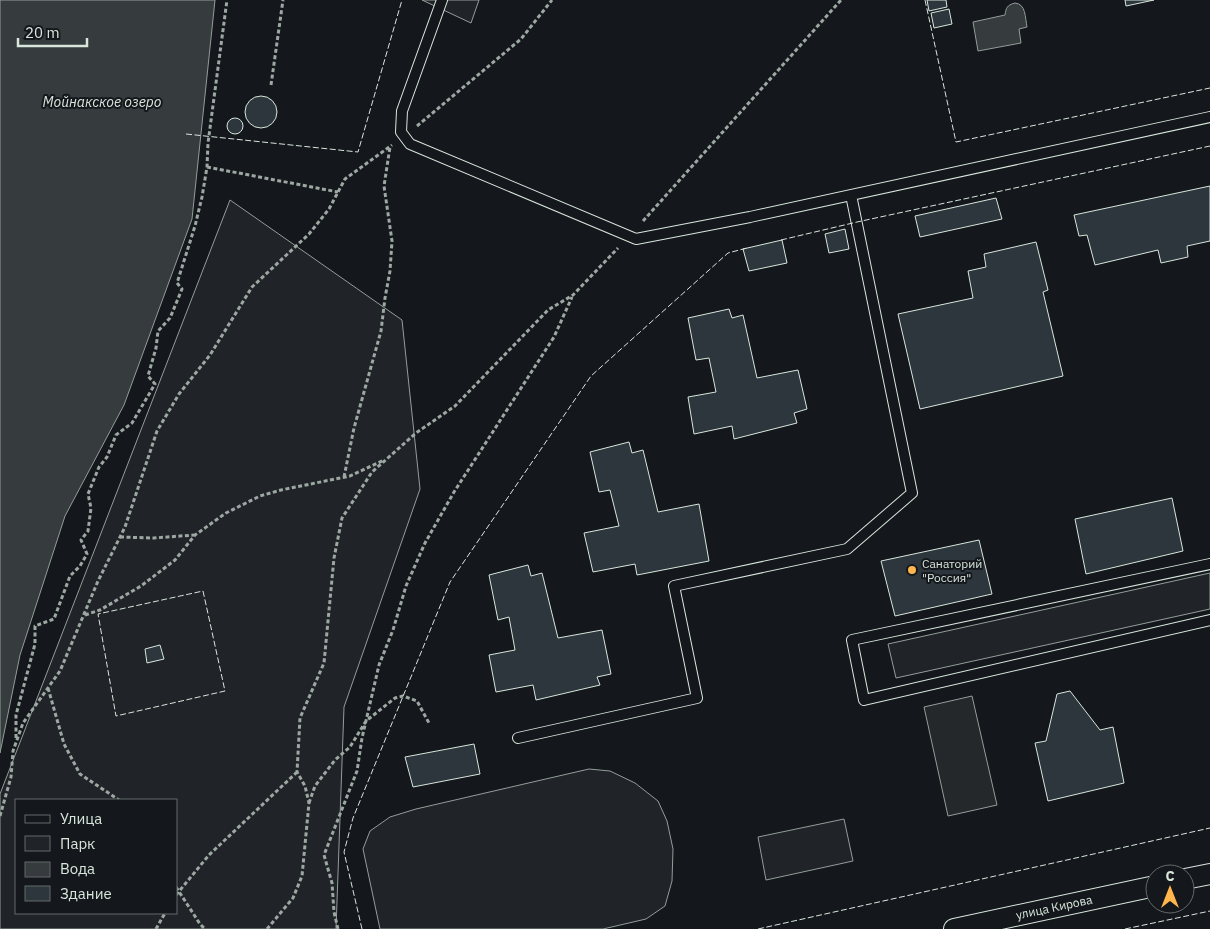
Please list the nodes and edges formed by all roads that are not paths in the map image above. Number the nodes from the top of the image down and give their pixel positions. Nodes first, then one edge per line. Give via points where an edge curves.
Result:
1 (442, 0) edge
2 (1210, 117) edge
3 (851, 195) junction
4 (1210, 564) edge
5 (1210, 620) edge
6 (518, 738) dead end
7 (1210, 874) edge
8 (1195, 877) edge
9 (1145, 888) edge
10 (954, 929) edge

1 - 3 lane via 402,111 401,132 410,144 636,240
2 - 3 lane
3 - 6 lane via 912,493 847,549 674,586 697,698
4 - 5 lane via 852,640 864,700
7 - 8 street
9 - 10 street, улица Кирова

